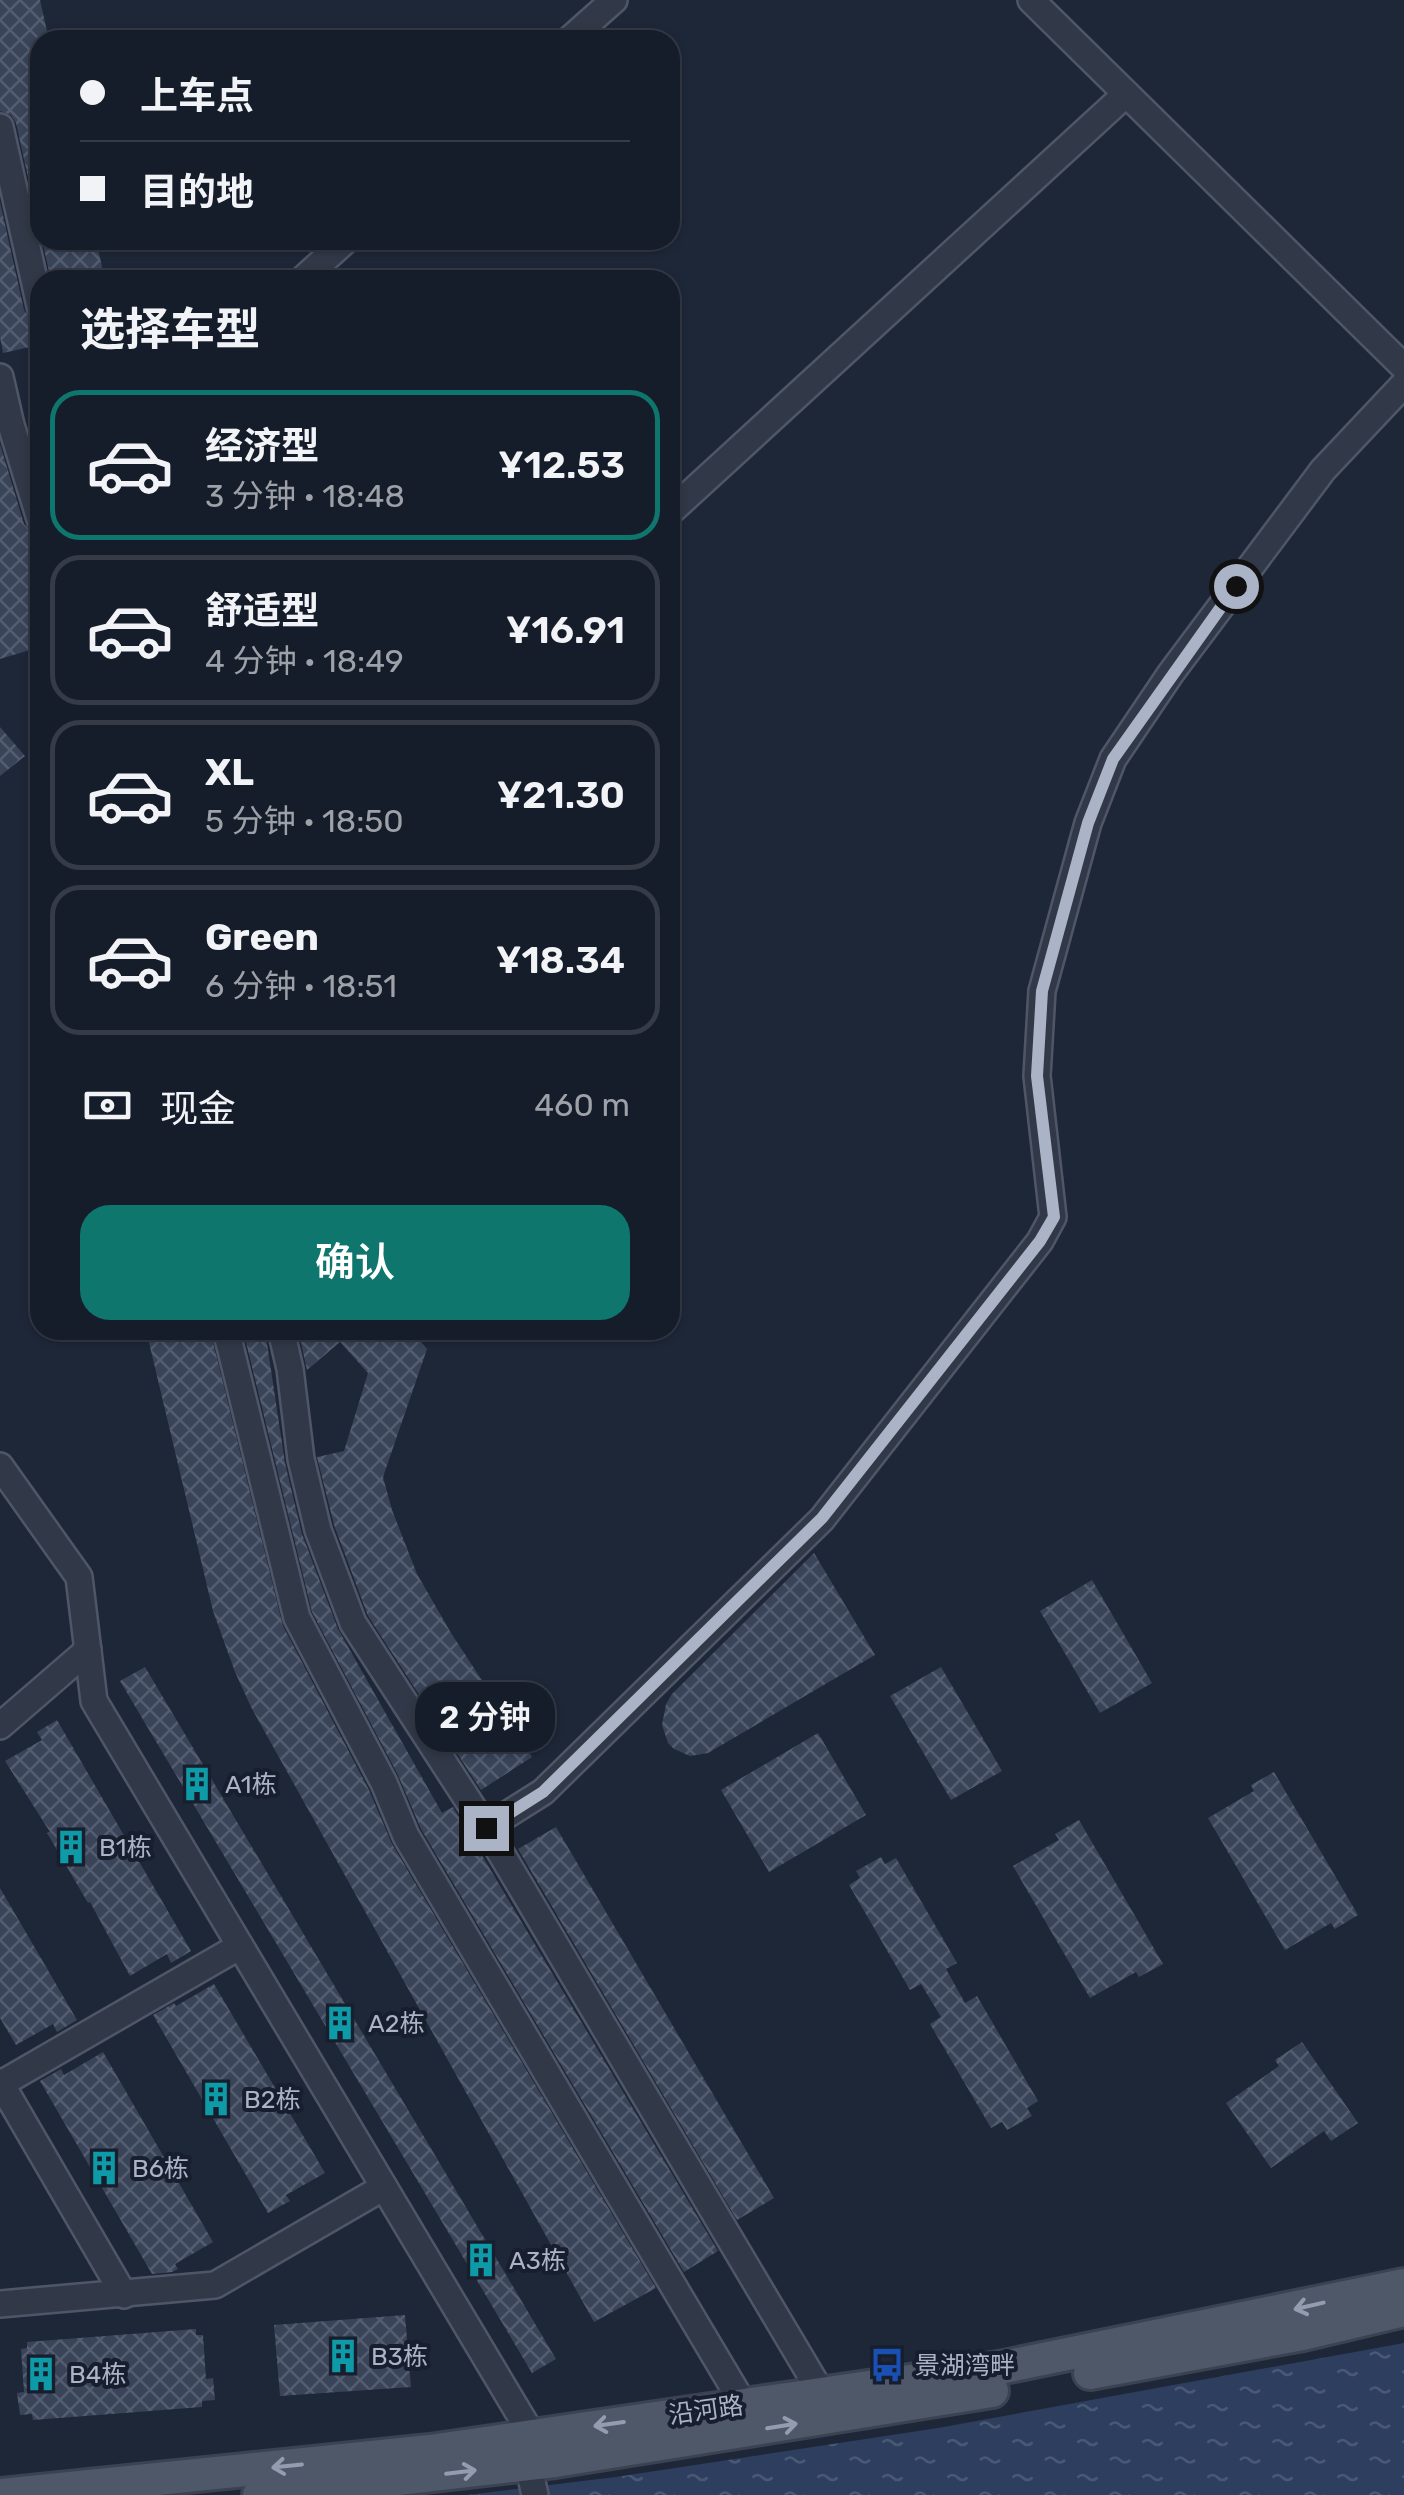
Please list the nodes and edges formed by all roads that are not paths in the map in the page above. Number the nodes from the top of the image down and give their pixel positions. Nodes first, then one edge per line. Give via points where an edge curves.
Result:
1 (614, 0) edge
2 (1030, 0) edge
3 (580, 30) edge
4 (1126, 94) junction
5 (0, 127) edge
6 (335, 250) edge
7 (32, 270) edge
8 (313, 270) edge
9 (1404, 368) edge
10 (0, 377) edge
11 (1404, 384) edge
12 (30, 487) edge
13 (680, 503) edge
14 (228, 1340) edge
15 (282, 1340) edge
16 (0, 1466) edge
17 (88, 1650) junction
18 (0, 1726) edge
19 (486, 1828) junction
20 (240, 1946) junction
21 (0, 2083) edge
22 (384, 2187) junction
23 (1404, 2284) edge
24 (124, 2295) junction
25 (0, 2304) edge
26 (1404, 2310) edge
27 (822, 2394) junction
28 (744, 2405) junction
29 (532, 2468) edge
30 (1, 2495) edge
31 (260, 2495) edge

1 - 3 street
2 - 4 street
4 - 9 street
4 - 13 street
5 - 7 street
6 - 8 street
10 - 12 street
11 - 19 street via 1323,470 1113,759 1088,823 1042,991 1037,1076 1054,1217 1040,1241 822,1518 543,1792
14 - 28 street via 297,1618 406,1836
15 - 19 street via 318,1530 353,1623
16 - 17 street via 79,1577
17 - 18 street
17 - 20 street via 94,1701
19 - 27 street
20 - 21 street
20 - 22 street
21 - 24 street
22 - 24 street via 215,2285
22 - 29 street
23 -> 27 main road, 沿河路 via 999,2368
24 - 25 street
29 -> 26 main road, 沿河路 via 1012,2388
27 - 28 main road, 沿河路
28 -> 29 main road, 沿河路
29 -> 30 main road, 沿河路 via 430,2452
31 -> 29 main road, 沿河路

